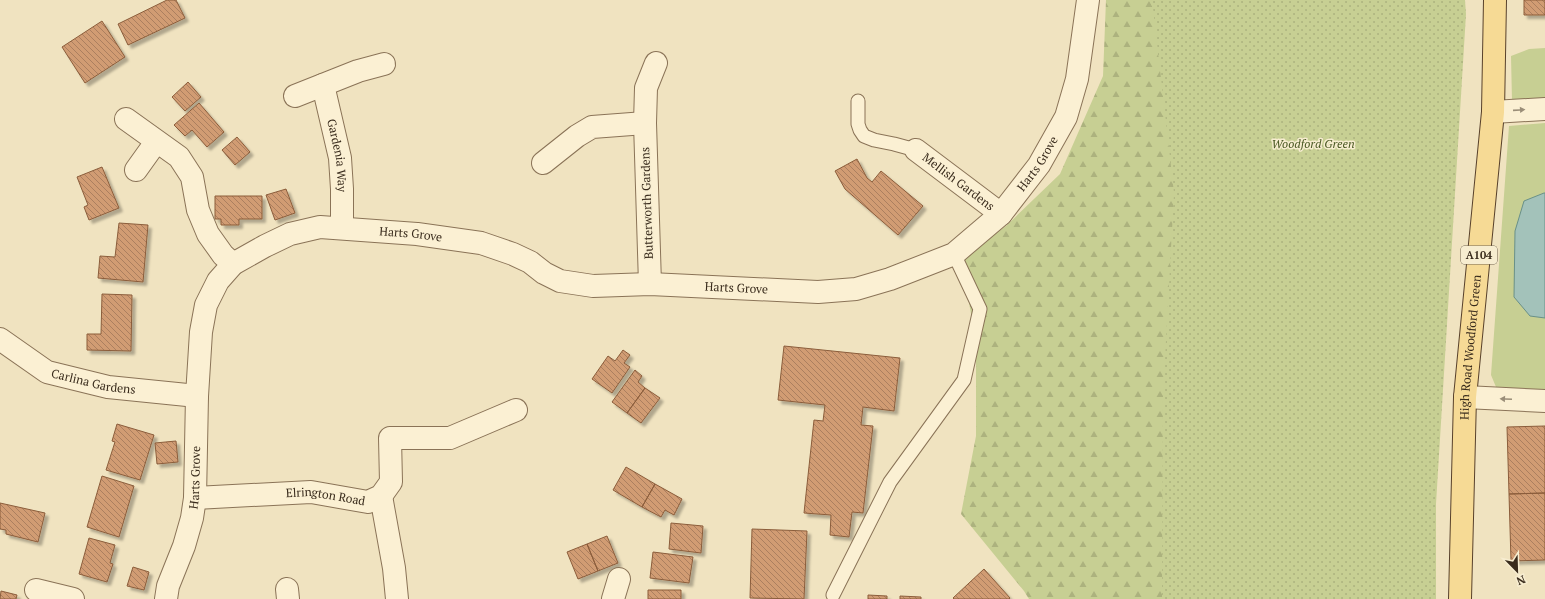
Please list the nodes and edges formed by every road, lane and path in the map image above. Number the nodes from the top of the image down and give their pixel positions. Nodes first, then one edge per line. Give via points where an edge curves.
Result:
1 (1088, 0) edge
2 (1494, 0) edge
3 (656, 62) dead end
4 (384, 64) dead end
5 (323, 85) junction
6 (295, 96) dead end
7 (858, 101) dead end
8 (1545, 109) edge
9 (1493, 112) junction
10 (126, 119) dead end
11 (645, 123) junction
12 (156, 142) junction
13 (916, 150) joint
14 (543, 163) dead end
15 (136, 170) dead end
16 (1001, 214) junction
17 (342, 227) junction
18 (954, 254) junction
19 (233, 264) junction
20 (650, 284) junction
21 (0, 339) edge
22 (197, 396) junction
23 (1465, 397) junction
24 (1545, 401) edge
25 (516, 410) dead end
26 (381, 496) junction
27 (195, 498) junction
28 (619, 579) dead end
29 (36, 590) dead end
30 (834, 595) dead end
31 (73, 599) edge
32 (166, 599) edge
33 (396, 599) edge
34 (612, 599) edge
35 (1460, 599) edge

1 - 16 street, Harts Grove via 1077,79 1066,117 1039,165
2 - 9 main road, High Road Woodford Green / A104
3 - 11 street, Butterworth Gardens via 646,88
4 - 5 street
5 - 6 street
5 - 17 street, Gardenia Way via 340,158
7 - 13 lane via 858,124 864,136
9 -> 8 street
9 - 23 main road, High Road Woodford Green / A104
10 - 12 street
11 - 14 street via 592,127
11 - 20 street, Butterworth Gardens
12 - 15 street
12 - 19 street via 179,157 192,177 198,210 208,234
13 - 16 street, Mellish Gardens
16 - 18 street, Harts Grove
17 - 19 street, Harts Grove via 320,227 290,234
17 - 20 street, Harts Grove via 481,243 530,262 560,281 593,286
18 - 20 street, Harts Grove via 890,279 856,289 818,292
18 - 30 lane via 980,309 964,380 890,482
19 - 22 street, Harts Grove via 218,281 206,305 201,332
21 - 22 street, Carlina Gardens via 47,372 108,387
22 - 27 street, Harts Grove
24 -> 23 street
23 - 35 main road, High Road Woodford Green / A104
25 - 26 street, Elrington Road via 450,438 390,438 391,482
26 - 27 street, Elrington Road via 368,502 311,492
26 - 33 street via 394,568
27 - 32 street, Harts Grove via 184,546 168,586
28 - 34 street
29 - 31 street

